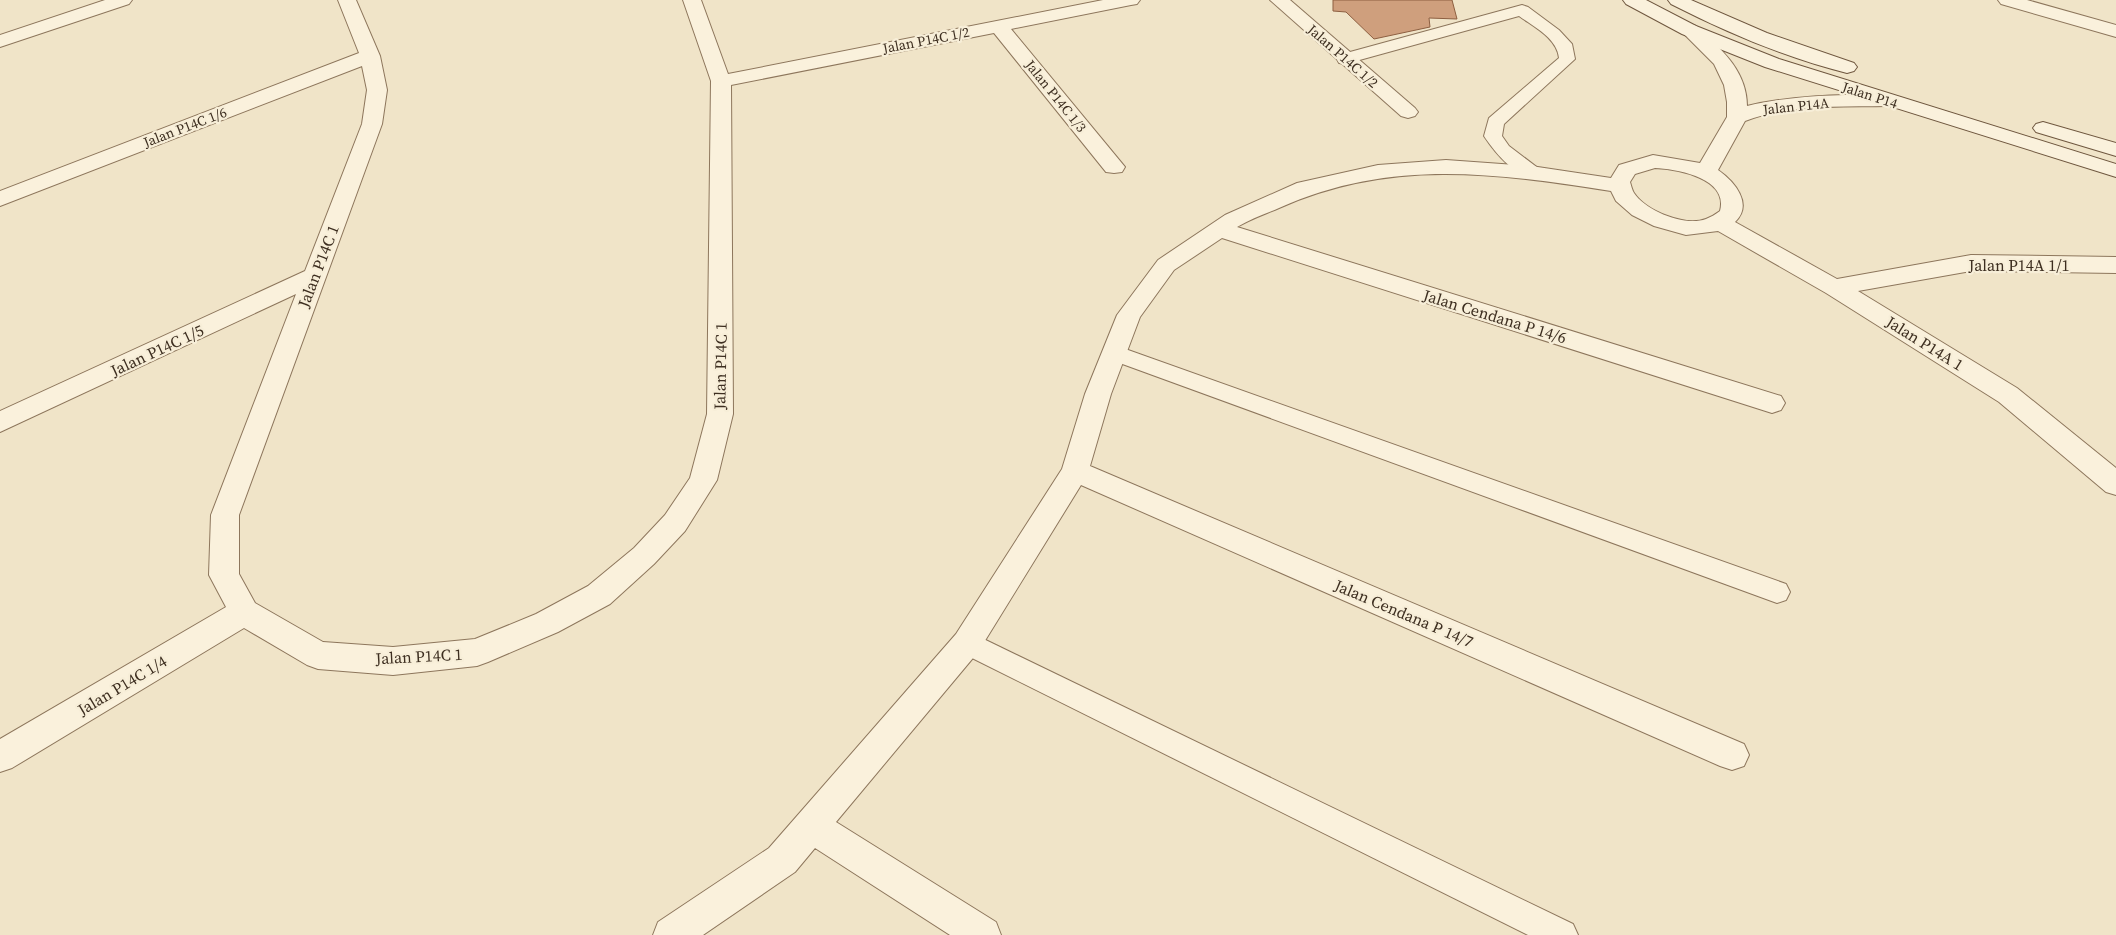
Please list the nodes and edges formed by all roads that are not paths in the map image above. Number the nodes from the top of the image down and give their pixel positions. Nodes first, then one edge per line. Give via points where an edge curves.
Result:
1 (123, 0) edge
2 (347, 0) edge
3 (692, 0) edge
4 (1131, 0) edge
5 (1278, 0) edge
6 (1632, 0) edge
7 (1677, 0) edge
8 (2007, 0) edge
9 (998, 25) junction
10 (1689, 30) junction
11 (2116, 31) edge
12 (0, 40) edge
13 (370, 56) junction
14 (1345, 59) junction
15 (721, 81) junction
16 (1886, 100) junction
17 (1408, 112) dead end
18 (1737, 117) junction
19 (2116, 150) edge
20 (1114, 167) dead end
21 (2116, 171) edge
22 (1531, 172) junction
23 (1705, 172) junction
24 (1619, 186) junction
25 (0, 199) edge
26 (1720, 222) junction
27 (1218, 229) junction
28 (2116, 265) edge
29 (313, 277) junction
30 (1834, 287) junction
31 (1114, 353) junction
32 (1772, 403) dead end
33 (0, 422) edge
34 (1075, 471) junction
35 (2116, 484) edge
36 (1777, 592) dead end
37 (244, 612) junction
38 (967, 644) junction
39 (1732, 755) dead end
40 (0, 757) edge
41 (811, 826) junction
42 (671, 935) edge
43 (983, 935) edge
44 (1562, 935) edge

1 - 12 street
2 - 13 street, Jalan P14C 1
3 - 15 street, Jalan P14C 1
4 - 9 street, Jalan P14C 1/2
5 - 14 street, Jalan P14C 1/2
6 - 10 street, Jalan P14
7 - 19 street, Jalan P14 via 1765,40
8 - 11 street
9 - 15 street, Jalan P14C 1/2
9 - 20 street, Jalan P14C 1/3
10 - 16 street, Jalan P14 via 1772,63
10 - 18 street via 1722,61 1734,85
13 - 25 street, Jalan P14C 1/6
13 - 29 street, Jalan P14C 1 via 377,90 372,124
14 - 17 street, Jalan P14C 1/2
14 - 22 lane via 1522,10 1566,47 1567,59 1495,122 1493,136 1502,150
15 - 37 street, Jalan P14C 1 via 720,414 703,480 675,523 644,556 599,595 547,623 477,652 393,661 318,655
16 - 18 street, Jalan P14A via 1775,106 1752,110
16 - 21 street, Jalan P14
18 - 23 street
22 - 24 street
22 - 27 street via 1446,166 1378,171 1305,188
23 - 24 street via 1670,162 1638,164 1620,177
23 - 26 street via 1720,182 1733,204 1730,215
24 - 26 street via 1632,206 1665,223 1685,227
26 - 30 street, Jalan P14A 1
27 - 31 street via 1166,265 1129,315
27 - 32 street, Jalan Cendana P 14/6
28 - 30 street, Jalan P14A 1/1 via 1971,263
29 - 33 street, Jalan P14C 1/5
29 - 37 street, Jalan P14C 1 via 225,515 224,575
30 - 35 street, Jalan P14A 1 via 2008,395
31 - 34 street
31 - 36 lane
34 - 38 street
34 - 39 street, Jalan Cendana P 14/7
37 - 40 street, Jalan P14C 1/4
38 - 41 street
38 - 44 lane
41 - 42 street via 782,860
41 - 43 street

